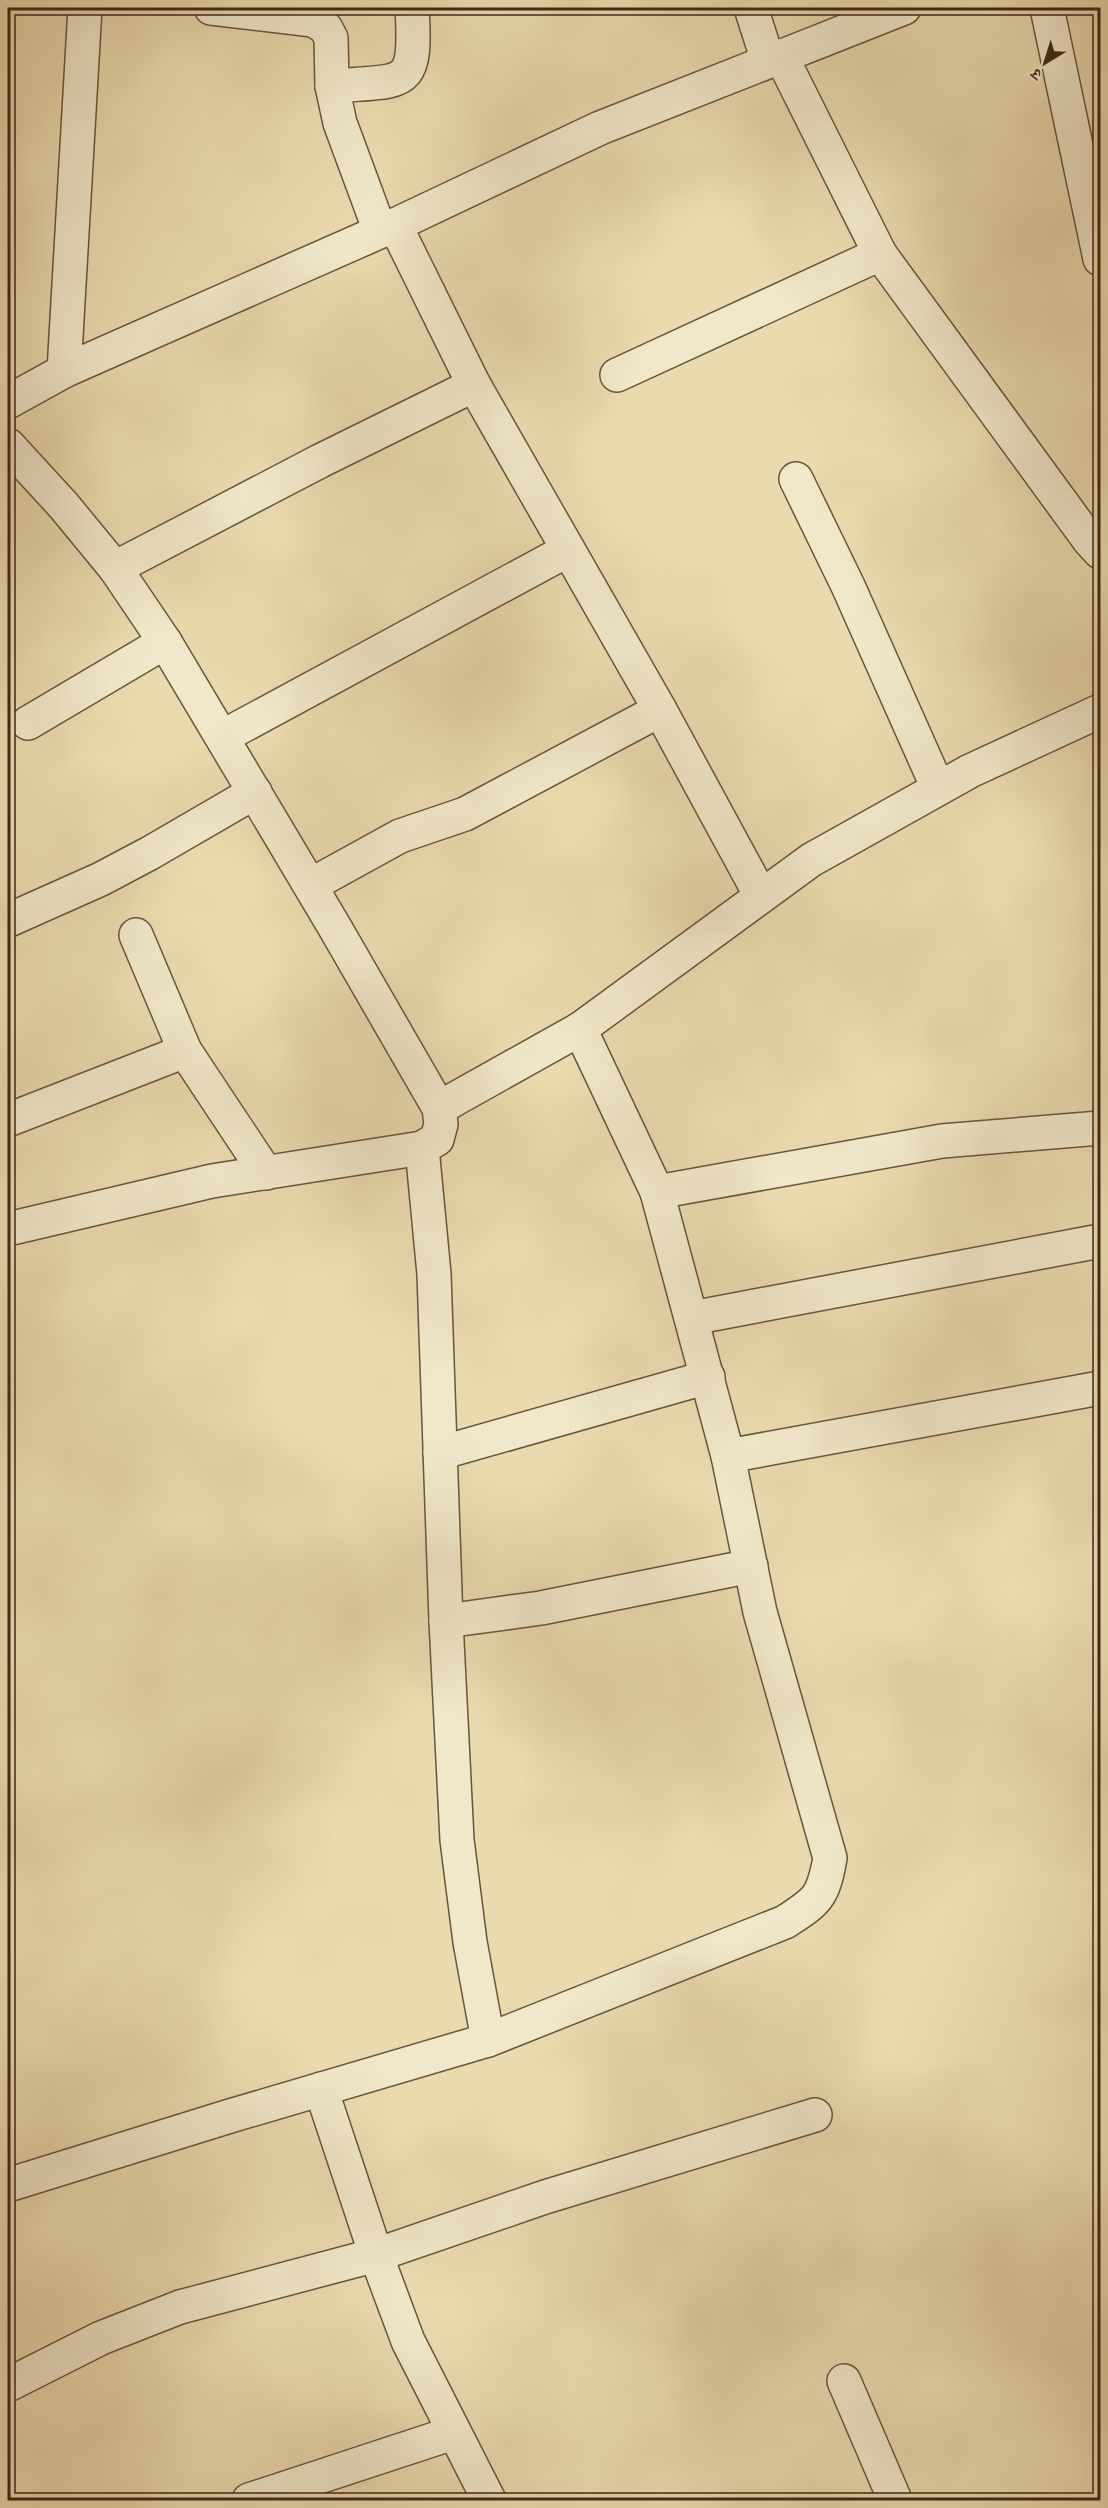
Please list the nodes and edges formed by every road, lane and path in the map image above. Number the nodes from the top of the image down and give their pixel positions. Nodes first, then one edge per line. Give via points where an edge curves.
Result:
1 (85, 8) edge
2 (211, 8) edge
3 (412, 8) edge
4 (751, 8) edge
5 (904, 8) edge
6 (1047, 8) edge
7 (774, 58) junction
8 (332, 86) junction
9 (387, 228) junction
10 (880, 254) junction
11 (1101, 259) edge
12 (64, 370) junction
13 (617, 375) dead end
14 (474, 385) junction
15 (8, 402) edge
16 (8, 445) edge
17 (796, 479) dead end
18 (568, 549) junction
19 (1101, 552) edge
20 (115, 568) junction
21 (165, 642) junction
22 (660, 710) junction
23 (1101, 711) edge
24 (28, 723) dead end
25 (222, 737) junction
26 (938, 788) junction
27 (255, 792) junction
28 (311, 885) junction
29 (761, 896) junction
30 (9, 920) edge
31 (136, 935) dead end
32 (580, 1029) junction
33 (185, 1051) junction
34 (439, 1108) junction
35 (8, 1120) edge
36 (1101, 1128) edge
37 (422, 1148) junction
38 (266, 1173) junction
39 (657, 1192) junction
40 (8, 1229) edge
41 (1101, 1241) edge
42 (692, 1318) junction
43 (708, 1377) junction
44 (1101, 1388) edge
45 (440, 1453) junction
46 (728, 1456) junction
47 (751, 1566) junction
48 (446, 1620) junction
49 (488, 2040) junction
50 (321, 2089) junction
51 (815, 2115) dead end
52 (8, 2185) edge
53 (376, 2254) junction
54 (844, 2381) dead end
55 (8, 2385) edge
56 (453, 2433) junction
57 (249, 2500) edge
58 (489, 2500) edge
59 (895, 2500) edge

1 - 12 street
2 - 8 street via 313,20 325,27 331,38
3 - 8 street via 414,43 406,74 394,81
4 - 7 street
5 - 7 street
6 - 11 street
7 - 9 street via 600,128
7 - 10 street
8 - 9 street via 340,123
9 - 12 street
9 - 14 street
10 - 13 street
10 - 19 street
12 - 15 street
14 - 18 street
14 - 20 street
16 - 20 street
17 - 26 street
18 - 22 street
18 - 25 street
20 - 21 street
21 - 24 street
21 - 25 street
22 - 28 street via 465,814 400,836
22 - 29 street
23 - 26 street
25 - 27 street
26 - 29 street via 811,860
27 - 28 street
27 - 30 street via 101,879
28 - 34 street
29 - 32 street
31 - 33 street
32 - 34 street
32 - 39 street
33 - 35 street
33 - 38 street
34 - 37 street via 441,1124 436,1139
36 - 39 street via 942,1141
37 - 38 street
37 - 45 street via 434,1274
38 - 40 street
39 - 42 street
41 - 42 street
42 - 43 street
43 - 45 street
43 - 46 street
44 - 46 street
45 - 48 street
46 - 47 street
47 - 48 street via 541,1608
47 - 49 street via 760,1612 830,1858 825,1885 813,1904 785,1922
48 - 49 street via 457,1840
49 - 50 street
50 - 52 street
50 - 53 street
51 - 53 street via 545,2197
53 - 55 street via 180,2307 101,2338
53 - 56 street via 408,2341
54 - 59 street
56 - 57 street
56 - 58 street

